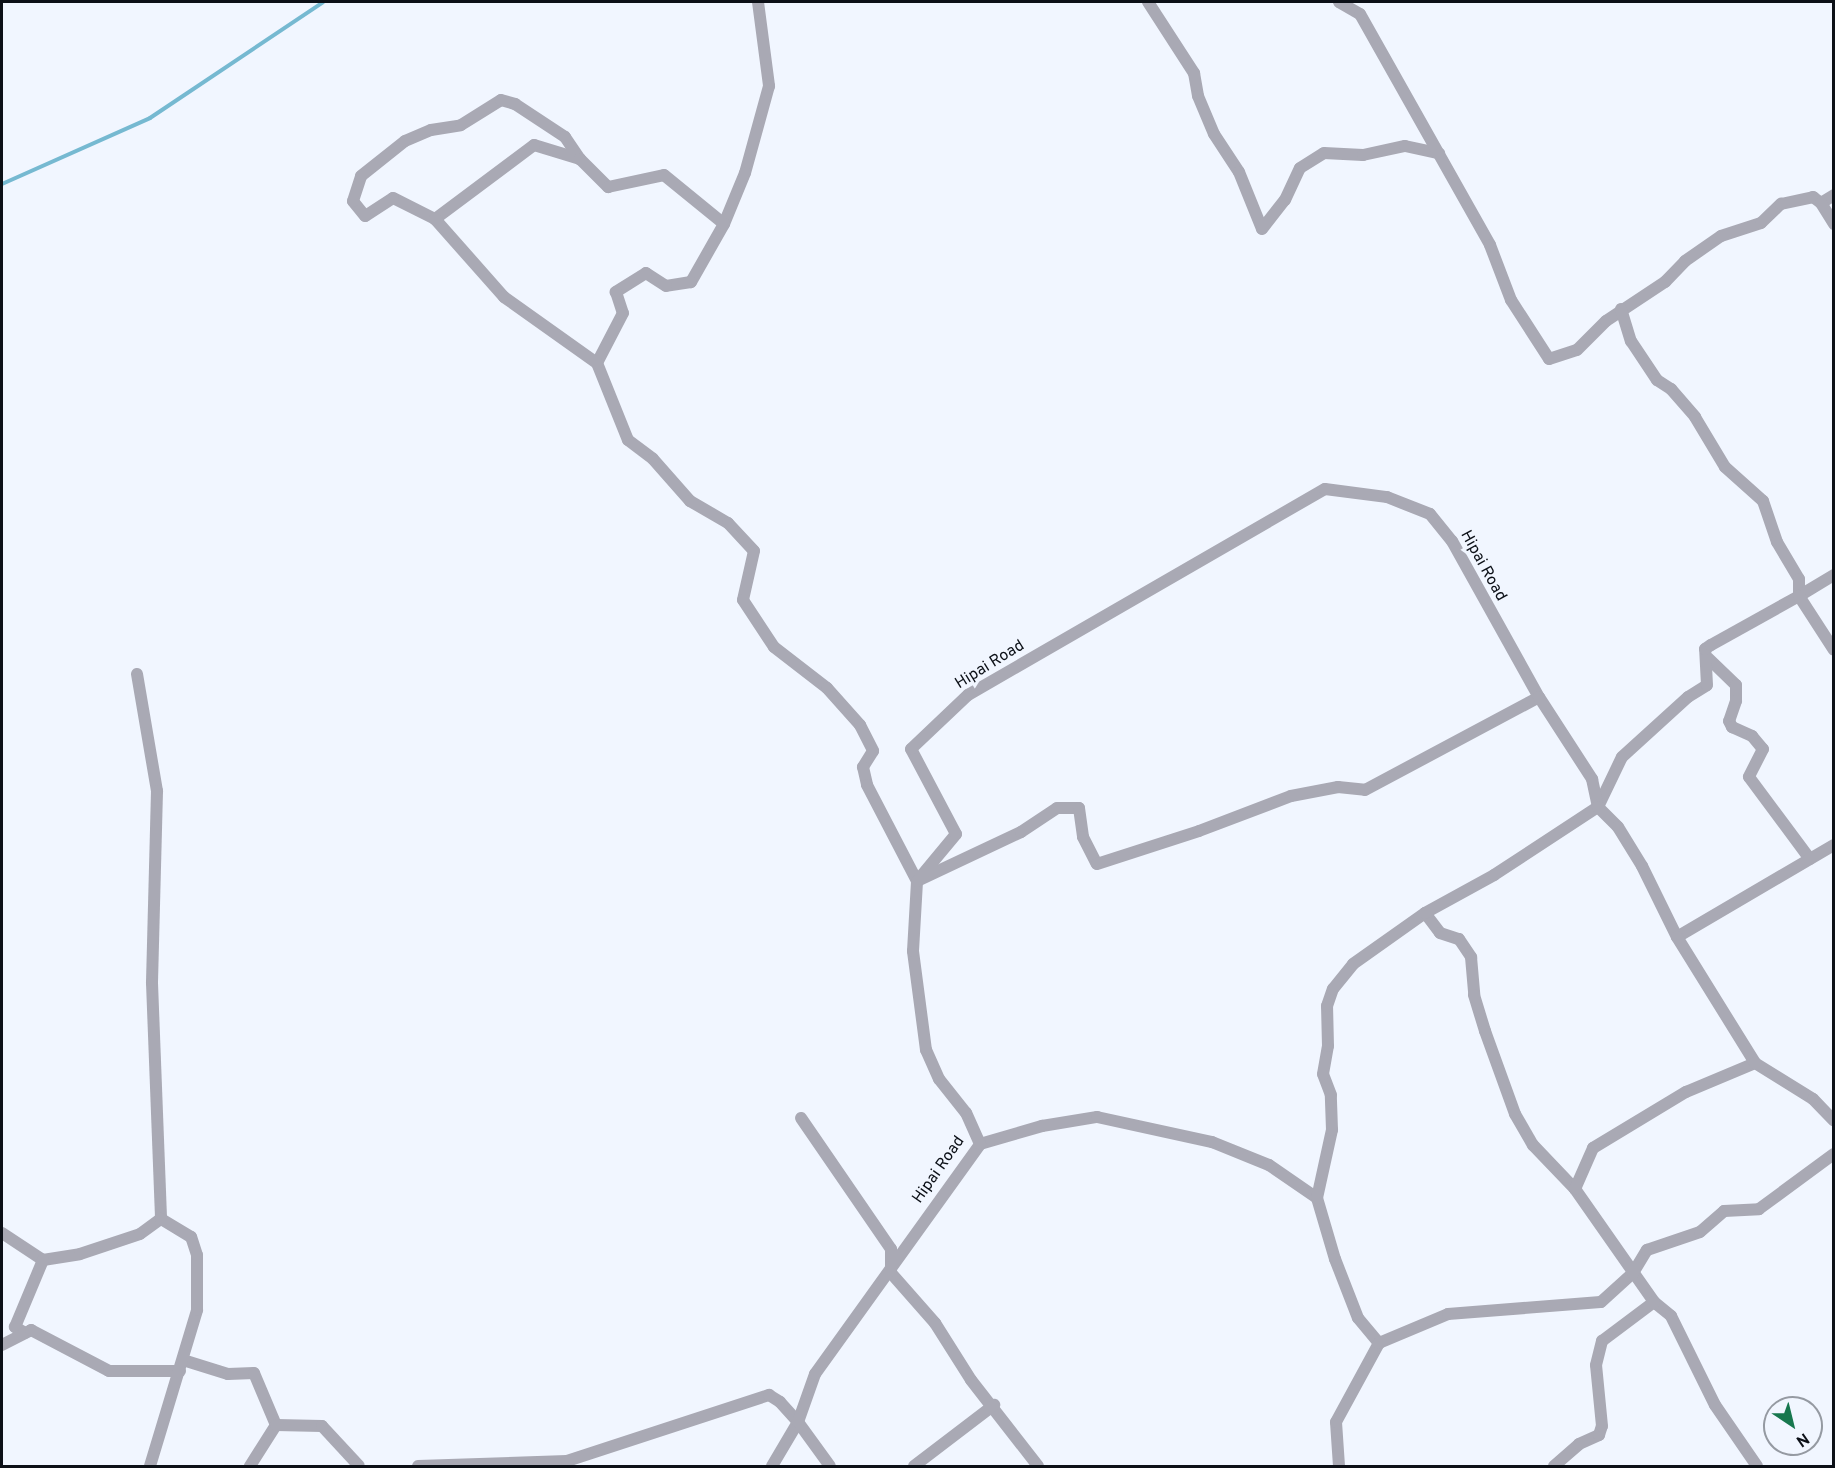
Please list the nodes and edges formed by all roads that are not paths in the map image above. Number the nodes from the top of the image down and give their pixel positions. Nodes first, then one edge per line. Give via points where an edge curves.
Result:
1 (758, 2) edge
2 (1148, 2) edge
3 (1339, 2) edge
4 (1439, 153) junction
5 (580, 159) junction
6 (1833, 195) edge
7 (1821, 203) junction
8 (435, 219) junction
9 (724, 224) junction
10 (1833, 224) edge
11 (1621, 309) junction
12 (597, 363) junction
13 (1833, 575) edge
14 (1800, 596) junction
15 (1833, 650) edge
16 (1708, 658) junction
17 (137, 674) dead end
18 (1539, 697) junction
19 (1598, 807) junction
20 (1833, 845) edge
21 (1809, 859) junction
22 (917, 882) junction
23 (1425, 913) junction
24 (1677, 937) junction
25 (1755, 1062) junction
26 (801, 1118) dead end
27 (1833, 1121) edge
28 (980, 1144) junction
29 (1833, 1154) edge
30 (1575, 1189) junction
31 (1317, 1198) junction
32 (161, 1219) junction
33 (2, 1233) edge
34 (44, 1260) junction
35 (891, 1273) junction
36 (1633, 1273) junction
37 (1654, 1302) junction
38 (25, 1333) junction
39 (1379, 1343) junction
40 (2, 1345) edge
41 (181, 1366) junction
42 (994, 1405) junction
43 (798, 1422) junction
44 (276, 1425) junction
45 (150, 1467) edge
46 (250, 1467) edge
47 (359, 1467) edge
48 (418, 1467) edge
49 (772, 1467) edge
50 (830, 1467) edge
51 (914, 1467) edge
52 (1038, 1467) edge
53 (1339, 1467) edge
54 (1554, 1467) edge
55 (1757, 1467) edge

1 - 9 street via 769,86 745,173
2 - 4 street via 1194,73 1210,125 1247,188 1262,230 1285,200 1299,168 1324,153 1363,154 1405,146
3 - 4 street via 1360,14
4 - 11 street via 1490,245 1511,300 1549,359 1577,350
5 - 8 street via 534,145
5 - 8 street via 565,136 515,104 501,100 461,125 431,130 405,141 361,176 353,201 365,216 393,198
5 - 9 street via 608,187 664,175
6 - 7 street
7 - 10 street
7 - 11 street via 1813,197 1781,204 1761,223 1721,236 1685,261 1665,282
8 - 12 street via 504,297
9 - 12 street via 691,282 666,286 646,273 616,292 623,313
11 - 14 street via 1630,342 1656,380 1671,389 1695,417 1725,467 1763,501 1777,542 1799,579
12 - 22 street via 628,440 653,459 690,501 728,523 754,551 743,600 774,647 827,688 860,725 873,751 863,767 867,785
13 - 14 street
14 - 15 street
14 - 16 street via 1711,645 1705,650
16 - 19 street via 1707,685 1688,696 1622,757
16 - 21 street via 1736,685 1729,722 1752,736 1762,749 1749,777
17 - 32 street via 157,791 152,983
18 - 19 street, Hipai Road via 1592,779
18 - 22 street via 1365,790 1338,787 1291,796 1097,864 1083,837 1079,808 1057,808 1021,832
18 - 22 street, Hipai Road via 1452,541 1431,514 1386,497 1325,489 968,695 911,749 956,834
19 - 23 street via 1494,875
19 - 24 street via 1618,827 1642,866
20 - 21 street
21 - 24 street
22 - 28 street, Hipai Road via 913,951 927,1050 939,1079 966,1113
23 - 30 street via 1440,933 1459,939 1471,957 1474,995 1515,1114 1533,1145
23 - 31 street via 1353,964 1333,989 1326,1006 1328,1046 1323,1074 1331,1095 1332,1130
24 - 25 street
25 - 27 street via 1813,1099
25 - 30 street via 1686,1092 1593,1148
26 - 35 street via 891,1249
28 - 31 street via 1042,1126 1097,1117 1212,1142 1269,1165
28 - 35 street, Hipai Road
29 - 36 street via 1759,1209 1724,1211 1700,1232 1647,1250
30 - 36 street
31 - 39 street via 1358,1318
32 - 34 street via 140,1234 80,1254
32 - 41 street via 191,1237 197,1255 197,1310
33 - 34 street
34 - 38 street via 15,1327
35 - 42 street via 935,1323 971,1380
35 - 43 street, Hipai Road via 814,1374
36 - 37 street
36 - 39 street via 1601,1302 1448,1314
37 - 54 street via 1602,1341 1596,1365 1602,1426 1599,1435 1580,1444
37 - 55 street via 1671,1316 1715,1405
38 - 40 street
38 - 41 street via 31,1330 109,1371
39 - 53 street via 1336,1422
41 - 44 street via 228,1374 254,1373
41 - 45 street
42 - 51 street
42 - 52 street
43 - 48 street via 769,1395 567,1461
43 - 49 street, Hipai Road
43 - 50 street
44 - 46 street
44 - 47 street via 322,1425

